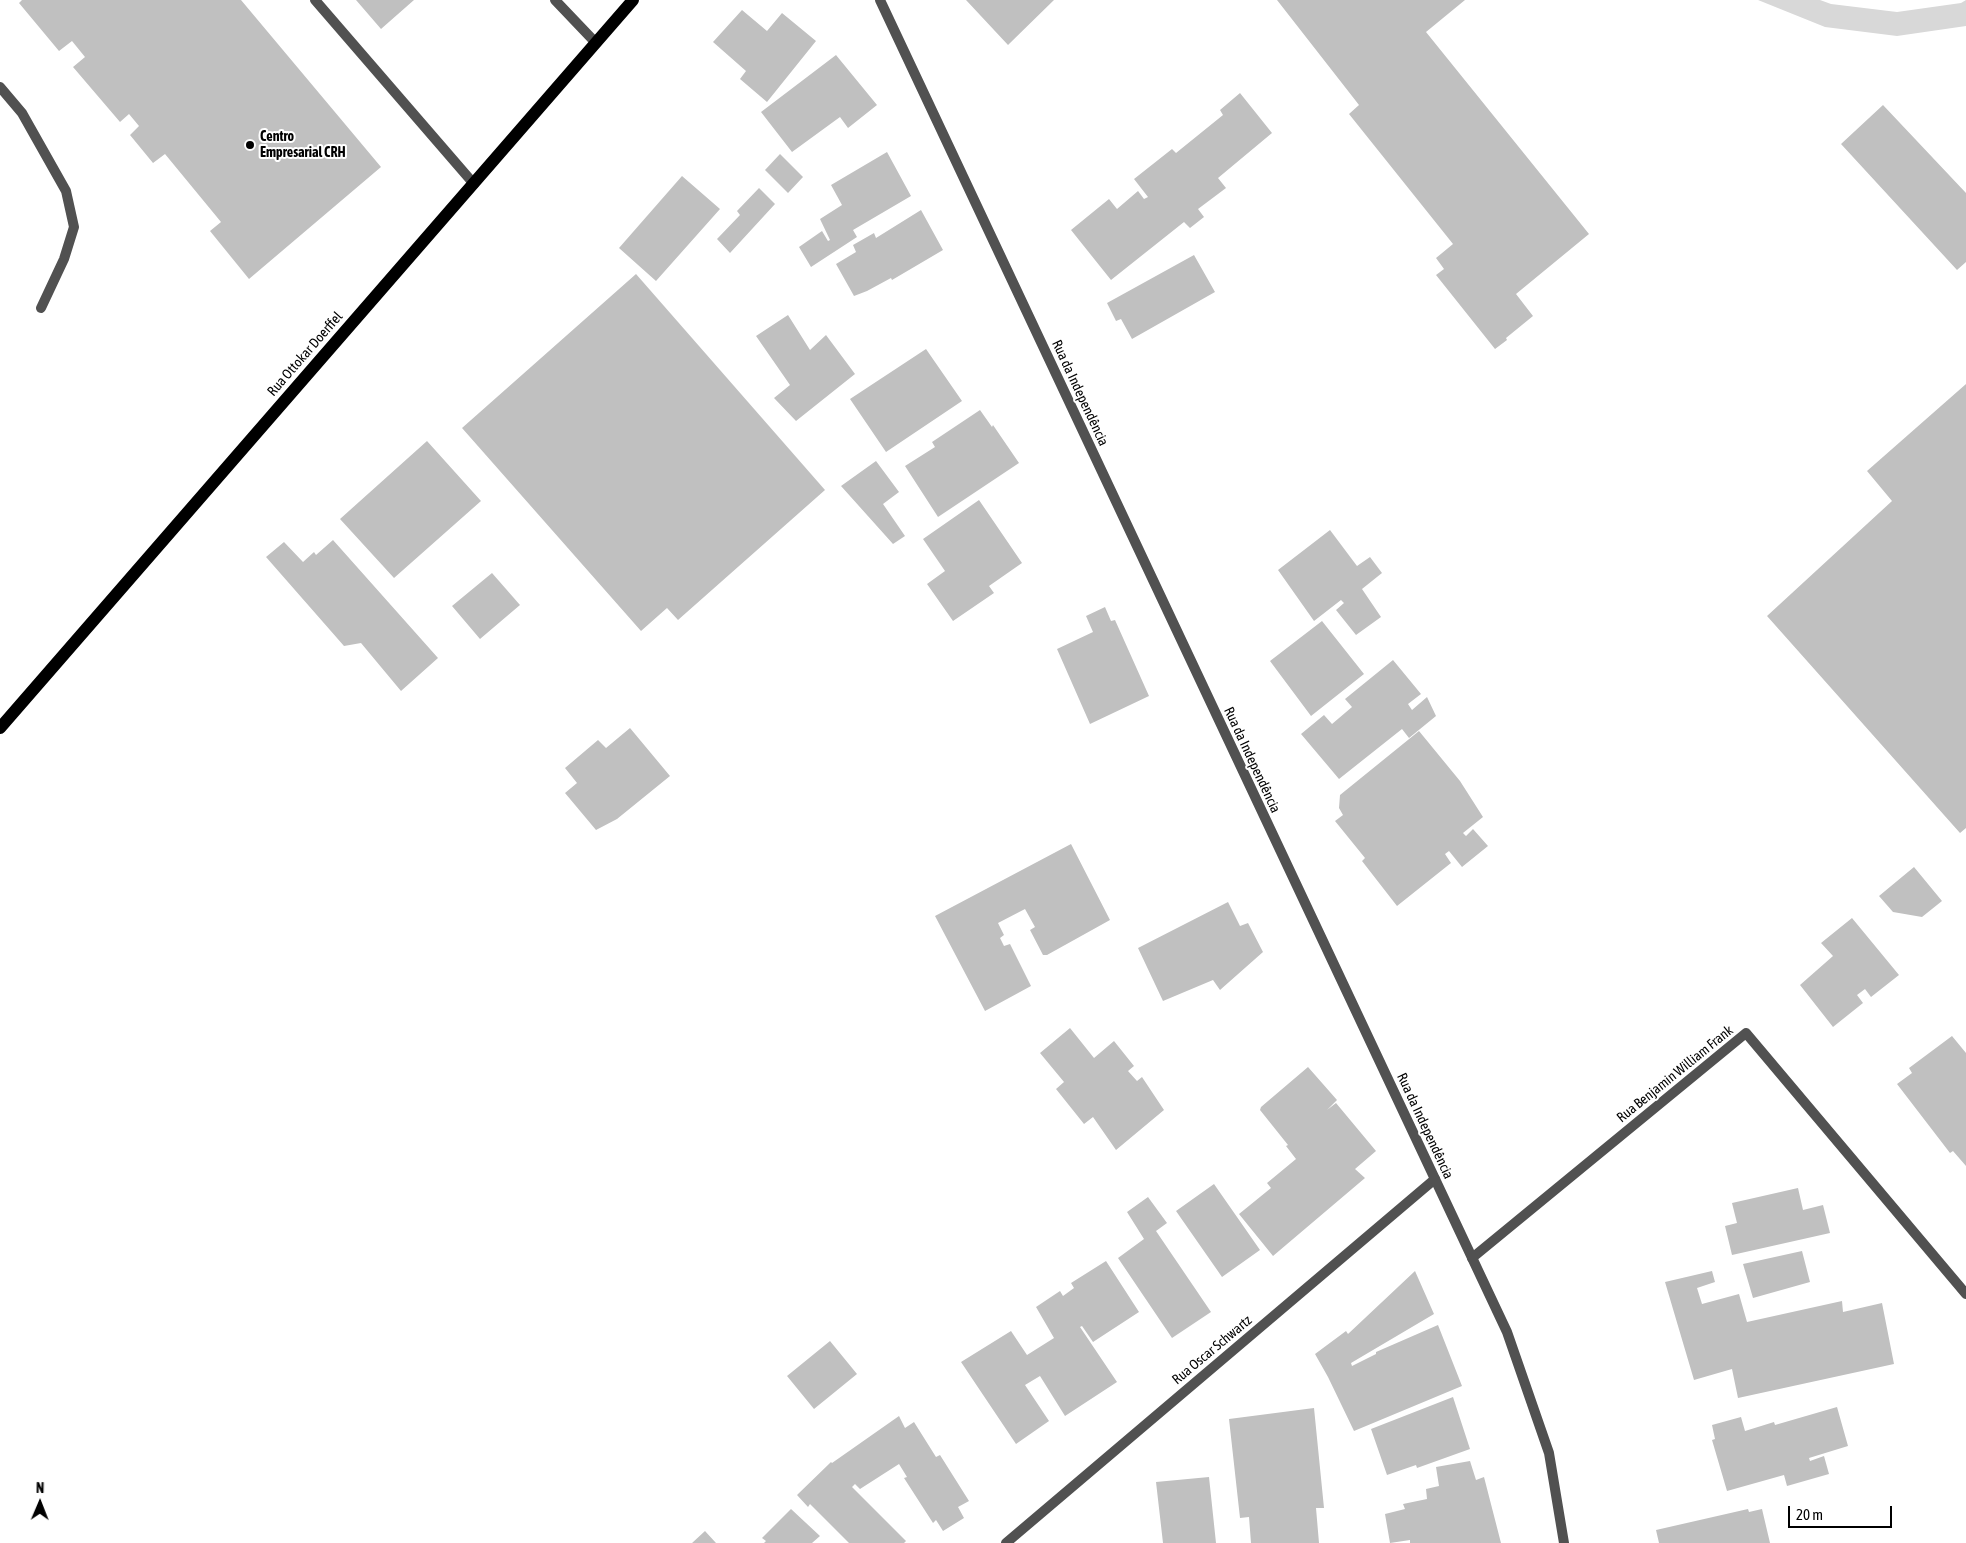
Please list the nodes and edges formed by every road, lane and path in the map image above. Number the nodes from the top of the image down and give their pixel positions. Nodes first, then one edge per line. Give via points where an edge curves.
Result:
1 (314, 0) edge
2 (555, 0) edge
3 (633, 0) edge
4 (880, 0) edge
5 (595, 42) junction
6 (0, 87) edge
7 (474, 184) junction
8 (42, 308) dead end
9 (0, 728) edge
10 (1435, 1179) junction
11 (1472, 1258) junction
12 (1966, 1294) edge
13 (1006, 1543) edge
14 (1564, 1543) edge

1 - 7 street
2 - 5 street
3 - 5 main road, Rua Ottokar Doerffel
4 - 10 street, Rua da Independência
5 - 7 main road, Rua Ottokar Doerffel
6 - 8 street via 22,113 66,191 74,227
7 - 9 main road, Rua Ottokar Doerffel
10 - 11 street, Rua da Independência
10 - 13 street, Rua Oscar Schwartz
11 - 12 street, Rua Benjamin William Frank via 1746,1033
11 - 14 street, Rua da Independência via 1507,1332 1549,1453

